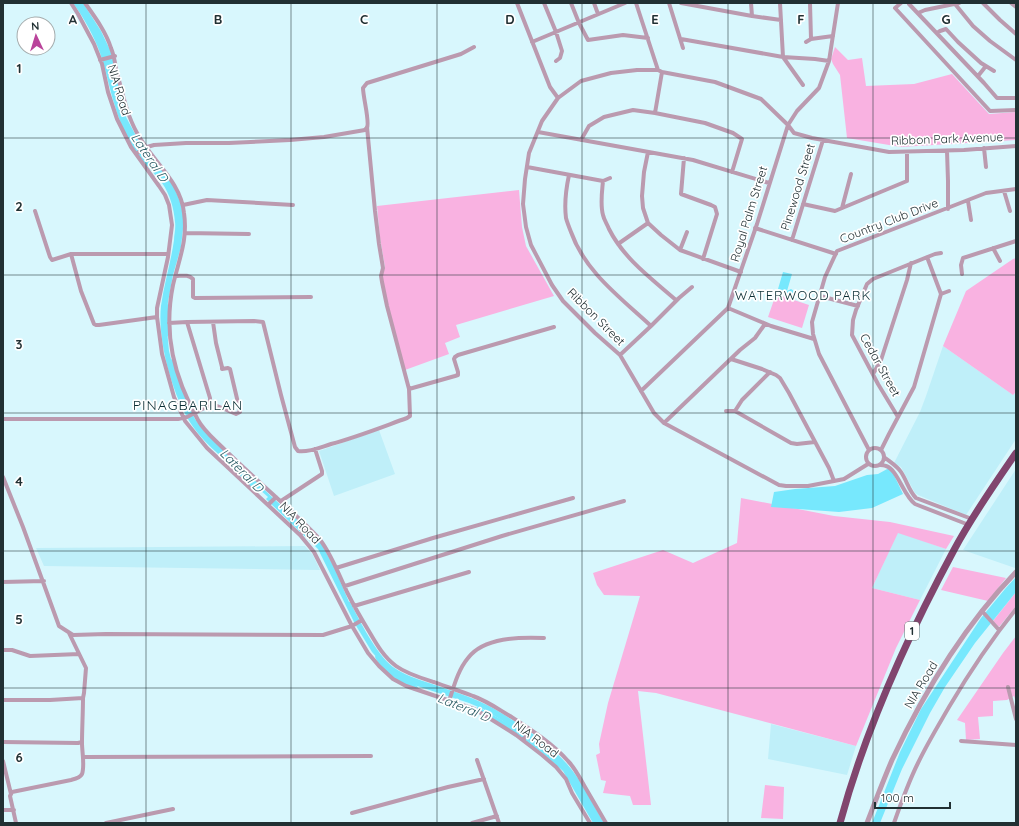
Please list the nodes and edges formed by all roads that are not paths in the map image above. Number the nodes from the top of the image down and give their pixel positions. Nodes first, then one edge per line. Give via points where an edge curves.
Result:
1 (71, 3) edge
2 (85, 3) edge
3 (517, 3) edge
4 (544, 3) edge
5 (571, 3) edge
6 (594, 3) edge
7 (625, 3) edge
8 (636, 3) edge
9 (669, 3) edge
10 (681, 3) edge
11 (718, 3) edge
12 (751, 3) edge
13 (780, 3) edge
14 (810, 3) edge
15 (838, 3) edge
16 (901, 3) edge
17 (957, 3) edge
18 (983, 3) edge
19 (1011, 3) edge
20 (695, 4) edge
21 (909, 4) dead end
22 (612, 5) edge
23 (1016, 7) edge
24 (719, 10) junction
25 (918, 13) junction
26 (598, 14) junction
27 (752, 16) junction
28 (781, 20) junction
29 (579, 22) junction
30 (556, 32) junction
31 (937, 33) junction
32 (1016, 34) edge
33 (833, 36) junction
34 (648, 38) junction
35 (681, 39) junction
36 (811, 39) junction
37 (532, 42) junction
38 (806, 42) dead end
39 (474, 47) dead end
40 (683, 48) dead end
41 (114, 56) junction
42 (783, 57) junction
43 (101, 60) junction
44 (1016, 60) edge
45 (556, 61) dead end
46 (829, 61) junction
47 (986, 66) junction
48 (660, 71) junction
49 (994, 71) dead end
50 (978, 76) junction
51 (803, 85) dead end
52 (558, 98) junction
53 (1016, 98) edge
54 (1016, 110) edge
55 (655, 113) junction
56 (788, 125) junction
57 (367, 127) junction
58 (538, 132) junction
59 (747, 136) dead end
60 (742, 138) junction
61 (581, 140) junction
62 (823, 140) junction
63 (1016, 146) edge
64 (145, 148) junction
65 (984, 148) junction
66 (947, 151) junction
67 (648, 152) junction
68 (907, 152) junction
69 (136, 154) junction
70 (684, 158) junction
71 (527, 167) junction
72 (986, 167) dead end
73 (732, 172) junction
74 (852, 174) dead end
75 (569, 175) junction
76 (610, 178) dead end
77 (603, 181) junction
78 (769, 183) junction
79 (1016, 189) edge
80 (1004, 191) junction
81 (681, 194) junction
82 (676, 197) dead end
83 (968, 201) junction
84 (802, 204) junction
85 (183, 205) junction
86 (293, 205) dead end
87 (721, 206) dead end
88 (842, 208) junction
89 (716, 209) junction
90 (948, 209) junction
91 (830, 210) junction
92 (35, 211) dead end
93 (1010, 211) dead end
94 (830, 216) dead end
95 (971, 220) dead end
96 (648, 223) junction
97 (755, 228) junction
98 (185, 232) junction
99 (687, 232) dead end
100 (249, 234) dead end
101 (792, 240) junction
102 (1016, 241) edge
103 (618, 244) junction
104 (993, 248) junction
105 (680, 250) junction
106 (940, 253) dead end
107 (71, 254) junction
108 (168, 254) junction
109 (836, 254) junction
110 (927, 257) junction
111 (703, 259) junction
112 (1000, 261) dead end
113 (911, 263) junction
114 (741, 272) junction
115 (962, 274) dead end
116 (175, 276) junction
117 (692, 287) dead end
118 (949, 291) dead end
119 (941, 294) junction
120 (820, 296) junction
121 (311, 297) dead end
122 (676, 300) junction
123 (858, 306) junction
124 (728, 308) junction
125 (157, 317) junction
126 (187, 322) junction
127 (213, 322) junction
128 (169, 323) junction
129 (765, 324) junction
130 (651, 326) junction
131 (554, 327) dead end
132 (814, 339) junction
133 (167, 353) junction
134 (620, 355) junction
135 (731, 359) junction
136 (770, 372) junction
137 (873, 374) junction
138 (409, 389) junction
139 (641, 391) junction
140 (210, 403) junction
141 (735, 411) junction
142 (726, 412) dead end
143 (194, 413) junction
144 (185, 417) junction
145 (898, 417) junction
146 (3, 419) edge
147 (664, 423) junction
148 (815, 442) junction
149 (314, 450) junction
150 (869, 450) junction
151 (881, 450) junction
152 (1016, 453) edge
153 (884, 457) junction
154 (868, 464) junction
155 (880, 465) junction
156 (3, 477) edge
157 (834, 481) junction
158 (275, 498) junction
159 (572, 498) dead end
160 (281, 501) junction
161 (624, 501) dead end
162 (269, 504) junction
163 (971, 522) junction
164 (307, 527) junction
165 (300, 534) junction
166 (336, 568) junction
167 (469, 572) dead end
168 (1016, 572) edge
169 (44, 581) junction
170 (3, 582) edge
171 (344, 586) junction
172 (354, 606) junction
173 (1016, 609) edge
174 (983, 613) junction
175 (361, 620) junction
176 (353, 625) junction
177 (999, 630) junction
178 (69, 633) junction
179 (544, 638) dead end
180 (3, 650) edge
181 (79, 654) junction
182 (1008, 687) dead end
183 (452, 690) junction
184 (83, 698) junction
185 (449, 699) junction
186 (3, 700) edge
187 (1016, 719) edge
188 (530, 730) junction
189 (524, 739) junction
190 (961, 741) dead end
191 (3, 742) edge
192 (82, 742) junction
193 (1016, 745) edge
194 (371, 756) dead end
195 (83, 757) junction
196 (477, 760) dead end
197 (3, 761) edge
198 (484, 779) junction
199 (11, 794) junction
200 (173, 809) dead end
201 (3, 810) edge
202 (14, 810) junction
203 (352, 813) dead end
204 (496, 816) junction
205 (16, 823) edge
206 (106, 823) edge
207 (472, 823) edge
208 (499, 823) edge
209 (590, 823) edge
210 (606, 823) edge
211 (840, 823) edge
212 (868, 823) edge
213 (894, 823) edge

1 - 43 street, NIA Road
2 - 41 street
3 - 37 street
4 - 30 street
5 - 29 street
6 - 26 street
7 - 22 street
8 - 34 street
9 - 35 street
10 - 20 street
11 - 24 street
12 - 27 street
13 - 28 street
14 - 36 street
15 - 33 street, Royal Palm Street
16 - 54 street via 895,8 990,111
17 - 25 street
17 - 44 street via 973,26
18 - 32 street
19 - 23 street
20 - 24 street
21 - 25 street
22 - 26 street
24 - 27 street
25 - 31 street
26 - 29 street
27 - 28 street
28 - 42 street
29 - 30 street
29 - 34 street via 588,40 623,35
30 - 37 street
30 - 45 street via 562,51
31 - 47 street via 946,29
31 - 50 street
33 - 36 street
33 - 46 street, Royal Palm Street
34 - 48 street
35 - 40 street
35 - 42 street
36 - 38 street
37 - 52 street via 550,87
39 - 57 street via 460,54 367,83 363,88
41 - 43 street
41 - 64 street via 128,116
42 - 46 street
42 - 51 street
43 - 69 street, NIA Road via 114,113
46 - 56 street, Royal Palm Street via 819,88 797,111
47 - 49 street
47 - 50 street
48 - 52 street, Ribbon Street via 611,73 581,81
48 - 55 street
48 - 56 street, Ribbon Park Avenue via 715,82 761,99
50 - 53 street via 997,98
52 - 58 street, Ribbon Street via 542,121
55 - 60 street via 705,123
55 - 61 street via 632,110 604,117 589,126
56 - 62 street, Ribbon Park Avenue via 794,133
56 - 78 street, Royal Palm Street
57 - 64 street via 364,130 324,137 186,143
57 - 138 street via 383,268 381,276
58 - 61 street
58 - 71 street, Ribbon Street via 529,153
59 - 60 street
60 - 73 street
61 - 67 street
62 - 68 street, Ribbon Park Avenue via 889,152
62 - 84 street, Pinewood Street
63 - 65 street, Ribbon Park Avenue
64 - 69 street
64 - 85 street via 171,181
65 - 66 street, Ribbon Park Avenue
65 - 72 street
66 - 68 street, Ribbon Park Avenue
66 - 90 street
67 - 70 street
67 - 96 street via 642,196
68 - 88 street via 907,181
69 - 108 street, NIA Road via 165,195 169,205 172,225
70 - 73 street
70 - 81 street
71 - 75 street
71 - 134 street, Ribbon Street via 523,204 530,245 563,301
73 - 78 street
74 - 88 street
75 - 77 street
75 - 130 street via 565,191 566,218 575,242 588,264 611,290
76 - 77 street
77 - 103 street via 603,216
78 - 97 street, Royal Palm Street
79 - 80 street, Country Club Drive
80 - 83 street, Country Club Drive via 986,193
80 - 93 street
81 - 82 street
81 - 89 street
83 - 90 street, Country Club Drive
83 - 95 street
84 - 91 street
84 - 101 street, Pinewood Street
85 - 86 street via 207,200
85 - 98 street
87 - 89 street
88 - 91 street
89 - 111 street via 717,214
90 - 109 street, Country Club Drive via 837,251
91 - 94 street
92 - 107 street via 52,260
96 - 103 street
96 - 105 street
97 - 101 street
97 - 114 street, Royal Palm Street
98 - 100 street
98 - 116 street
99 - 105 street
101 - 109 street
102 - 104 street
103 - 122 street via 644,272
104 - 112 street
104 - 115 street via 963,258
105 - 111 street
106 - 110 street, Cedar Street
107 - 108 street
107 - 125 street via 81,291 94,324
108 - 125 street, NIA Road
109 - 120 street, Country Club Drive via 825,277
110 - 113 street, Cedar Street
110 - 119 street
111 - 114 street
113 - 123 street, Cedar Street via 873,279 867,284
113 - 137 street via 881,360
114 - 124 street, Royal Palm Street
116 - 121 street via 193,279 195,298
116 - 128 street
117 - 122 street
118 - 119 street
119 - 145 street via 914,387
120 - 123 street
120 - 132 street, Country Club Drive via 812,322
122 - 130 street
123 - 137 street, Cedar Street via 853,320 852,335
124 - 129 street
124 - 139 street
125 - 133 street, NIA Road
126 - 127 street
126 - 128 street
126 - 140 street
127 - 140 street via 222,369 230,369 240,412 236,414
127 - 149 street via 263,322 295,447 302,452
128 - 133 street
129 - 132 street
129 - 135 street via 755,338
130 - 134 street
131 - 138 street via 458,355 454,359 458,375
132 - 150 street, Country Club Drive via 819,354
133 - 143 street
133 - 144 street, NIA Road via 174,397
134 - 139 street, Ribbon Street
135 - 136 street
135 - 147 street
136 - 141 street via 742,400
136 - 148 street via 780,378
137 - 145 street, Cedar Street
138 - 149 street via 410,416 407,418
139 - 147 street, Ribbon Street via 654,414
140 - 143 street
141 - 142 street
141 - 148 street via 791,443
143 - 144 street
143 - 158 street via 211,436
144 - 146 street
144 - 162 street, NIA Road via 194,434 207,448
145 - 151 street
147 - 157 street, Ribbon Street via 779,485 808,486
148 - 157 street via 830,468
149 - 160 street via 322,474
150 - 151 street
150 - 154 street via 866,456
151 - 153 street
152 - 163 highway, 1
153 - 155 street
153 - 163 street via 902,473 916,498
154 - 155 street via 874,467
154 - 157 street, Ribbon Street
155 - 163 street via 893,470 914,504
156 - 169 street
158 - 160 street
158 - 162 street
159 - 166 street
160 - 164 street
161 - 171 street
162 - 165 street, NIA Road
163 - 211 highway, 1 via 931,593 892,674 849,791
164 - 165 street
164 - 166 street via 322,543
165 - 176 street, NIA Road via 314,552
166 - 171 street
167 - 172 street
168 - 174 street, NIA Road
169 - 170 street
169 - 178 street via 59,626
171 - 172 street
172 - 175 street
173 - 177 street
174 - 177 street
174 - 212 street, NIA Road via 952,653 920,704 892,761
175 - 176 street
175 - 183 street via 383,654 396,666
176 - 178 street via 324,635
176 - 185 street, NIA Road via 368,653 393,679 406,686
177 - 213 street via 966,677 934,734 904,794
178 - 181 street
179 - 183 street via 504,640 475,650 460,670
180 - 181 street via 30,656
181 - 184 street via 86,668
182 - 187 street
183 - 185 street
183 - 188 street via 488,703
184 - 186 street
184 - 192 street
185 - 189 street, NIA Road via 481,713
188 - 189 street
188 - 210 street via 569,762
189 - 209 street, NIA Road via 561,772
190 - 193 street
191 - 192 street
192 - 195 street
194 - 195 street
195 - 199 street via 82,773 79,778 15,791
196 - 198 street
197 - 199 street
198 - 203 street
198 - 204 street
199 - 202 street
200 - 206 street
201 - 202 street
202 - 205 street
204 - 207 street
204 - 208 street

